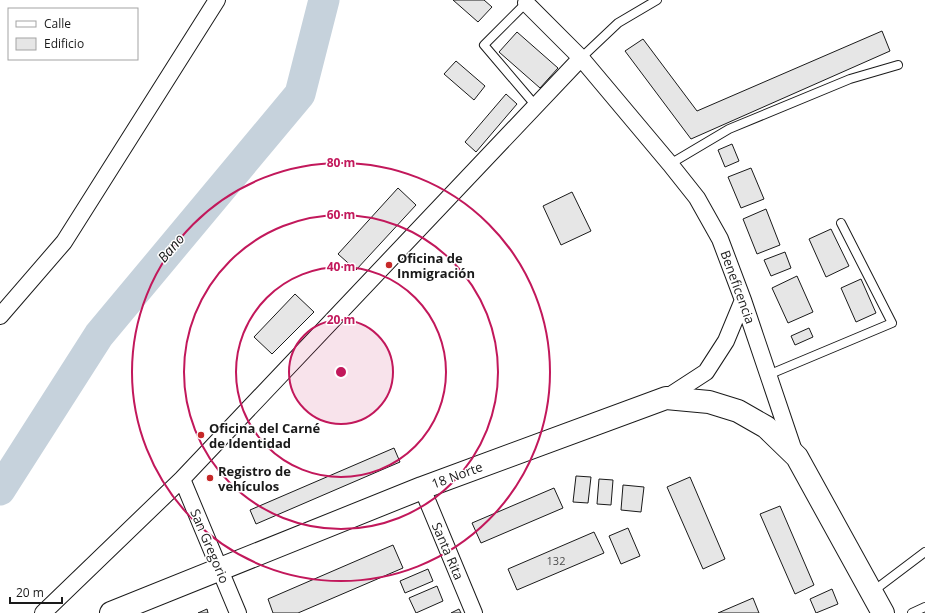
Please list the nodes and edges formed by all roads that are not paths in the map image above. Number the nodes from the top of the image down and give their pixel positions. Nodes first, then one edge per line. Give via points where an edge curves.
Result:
1 (217, 0) edge
2 (657, 0) edge
3 (526, 3) joint
4 (581, 58) junction
5 (898, 65) dead end
6 (536, 106) junction
7 (670, 164) junction
8 (841, 223) dead end
9 (743, 300) junction
10 (0, 316) edge
11 (768, 375) junction
12 (666, 398) junction
13 (797, 457) junction
14 (182, 479) junction
15 (422, 488) junction
16 (925, 552) edge
17 (220, 569) junction
18 (871, 592) junction
19 (925, 607) edge
20 (43, 613) edge
21 (111, 613) edge
22 (238, 613) edge
23 (474, 613) edge
24 (882, 613) edge
25 (912, 613) edge

1 - 10 street via 64,242
2 - 4 lane via 618,23
3 - 4 street, Beneficencia
3 - 6 lane via 484,45
4 - 6 street
4 - 7 street, Beneficencia
5 - 7 lane via 850,79 729,129
6 - 14 street
7 - 9 street, Beneficencia via 697,198 720,239
8 - 11 lane via 892,323
9 - 11 street, Beneficencia
9 - 12 street via 726,341 706,372
11 - 13 street, Beneficencia
12 - 13 main road, 18 Norte via 710,402 738,411 766,426
12 - 15 main road, 18 Norte
13 - 18 main road, Beneficencia
14 - 17 street, San Gregorio
14 - 20 street
15 - 17 main road, 18 Norte
15 - 23 street, Santa Rita
16 - 18 lane
17 - 21 main road, 18 Norte
17 - 22 street, San Gregorio
18 - 24 main road, Beneficencia
19 - 25 lane

